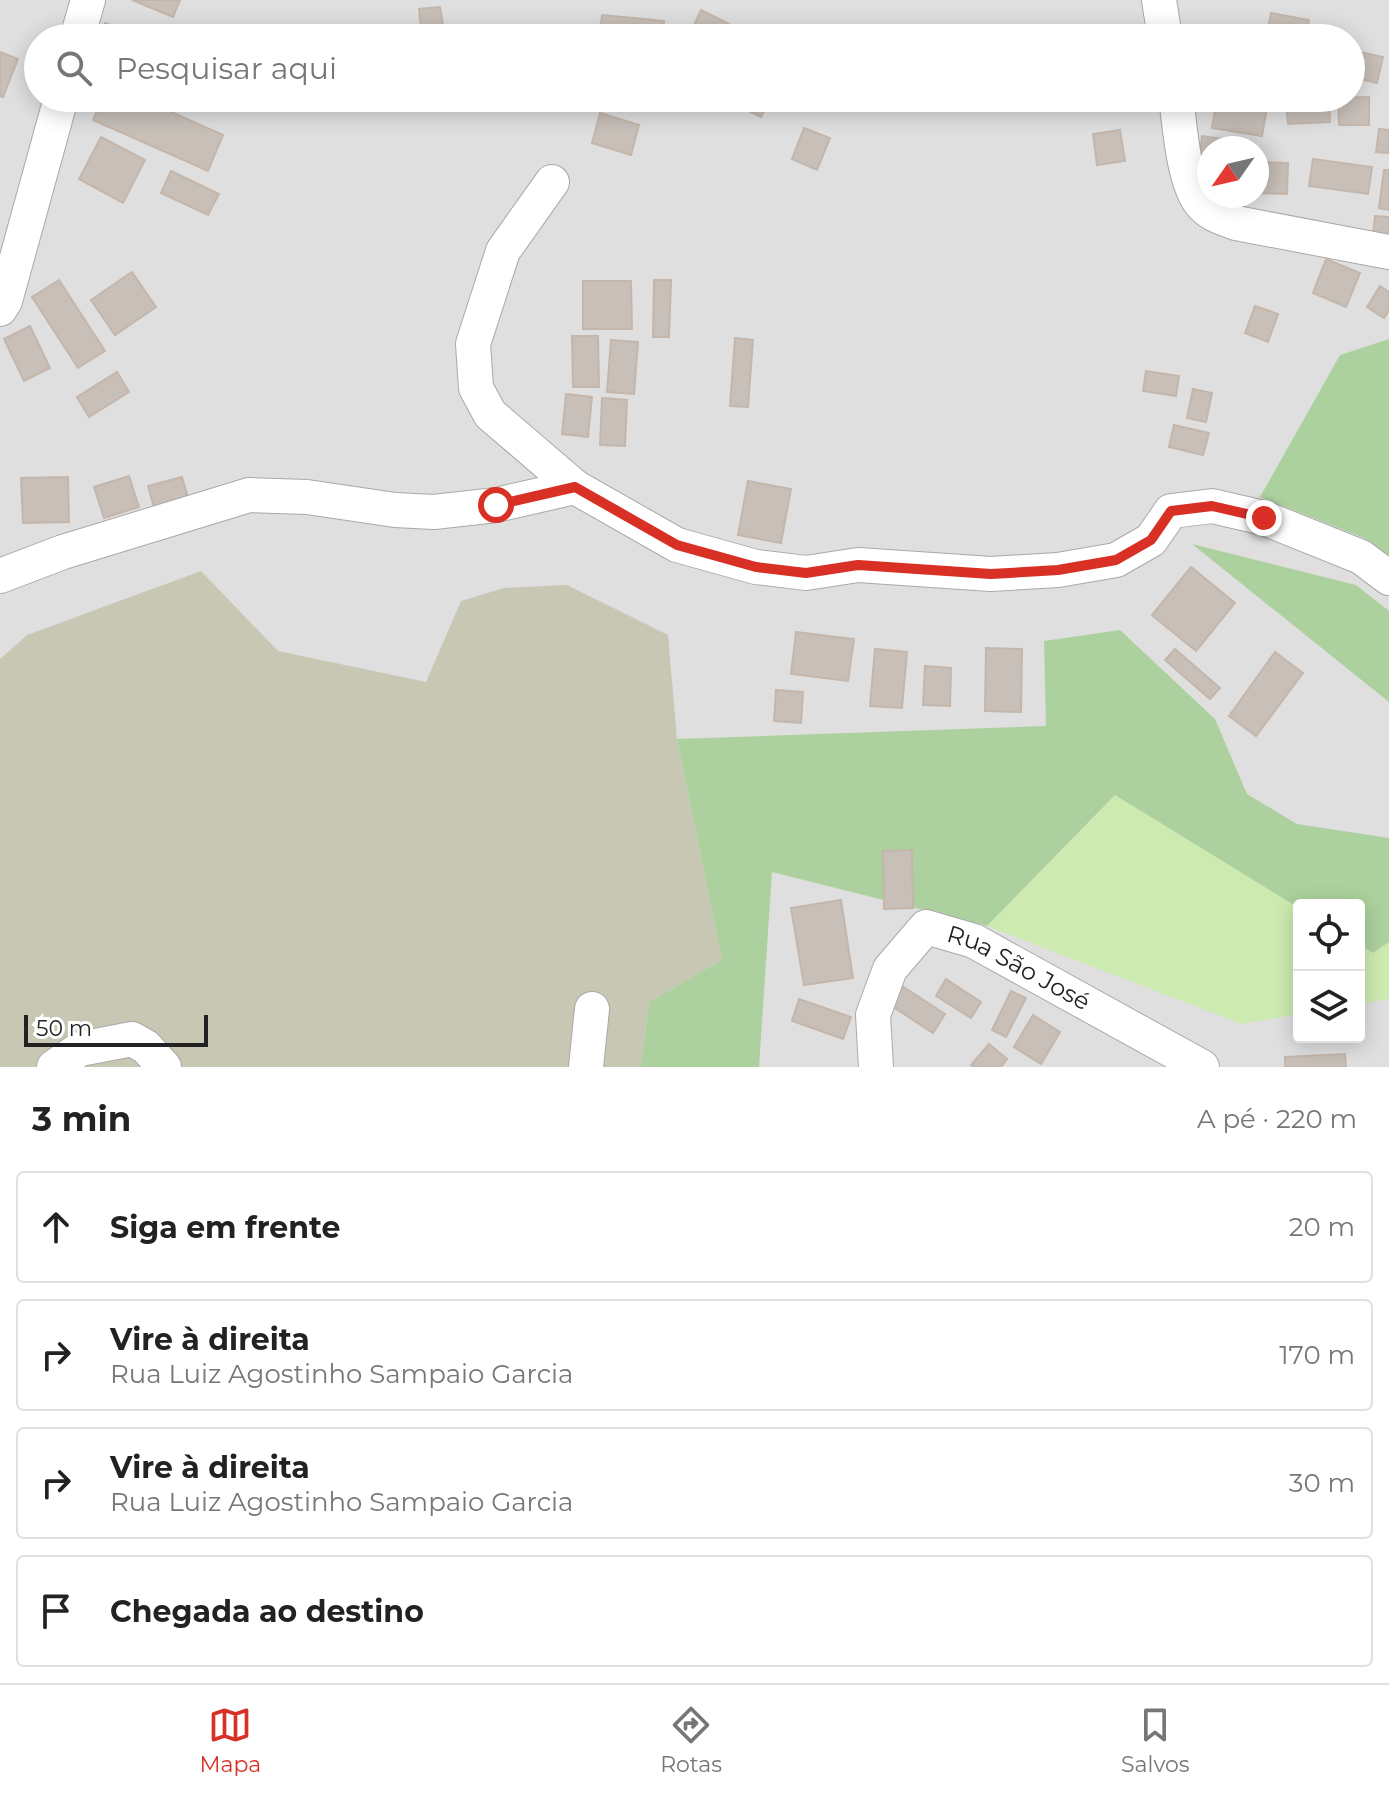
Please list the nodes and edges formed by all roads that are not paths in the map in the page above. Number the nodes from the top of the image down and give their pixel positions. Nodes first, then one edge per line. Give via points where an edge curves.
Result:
1 (88, 0) edge
2 (1159, 0) edge
3 (81, 24) edge
4 (1163, 24) edge
5 (57, 112) edge
6 (1178, 112) edge
7 (552, 182) dead end
8 (1389, 252) edge
9 (0, 309) edge
10 (575, 487) junction
11 (0, 576) edge
12 (1389, 578) edge
13 (592, 1009) dead end
14 (54, 1067) edge
15 (164, 1067) edge
16 (586, 1067) edge
17 (876, 1067) edge
18 (1202, 1067) edge

1 - 3 street
2 - 4 street
5 - 9 street
6 - 8 street via 1190,179 1199,201 1214,216
7 - 10 street via 503,251 473,344 476,388 490,414
10 - 11 street via 434,512 249,495
10 - 12 street via 677,545 756,567 806,573 858,565 991,574 1058,570 1116,560 1151,540 1171,511 1212,506 1264,518 1361,557
13 - 16 street
14 - 15 street via 80,1049 132,1039
17 - 18 street, Rua São José via 873,1015 890,969 926,927 974,941

